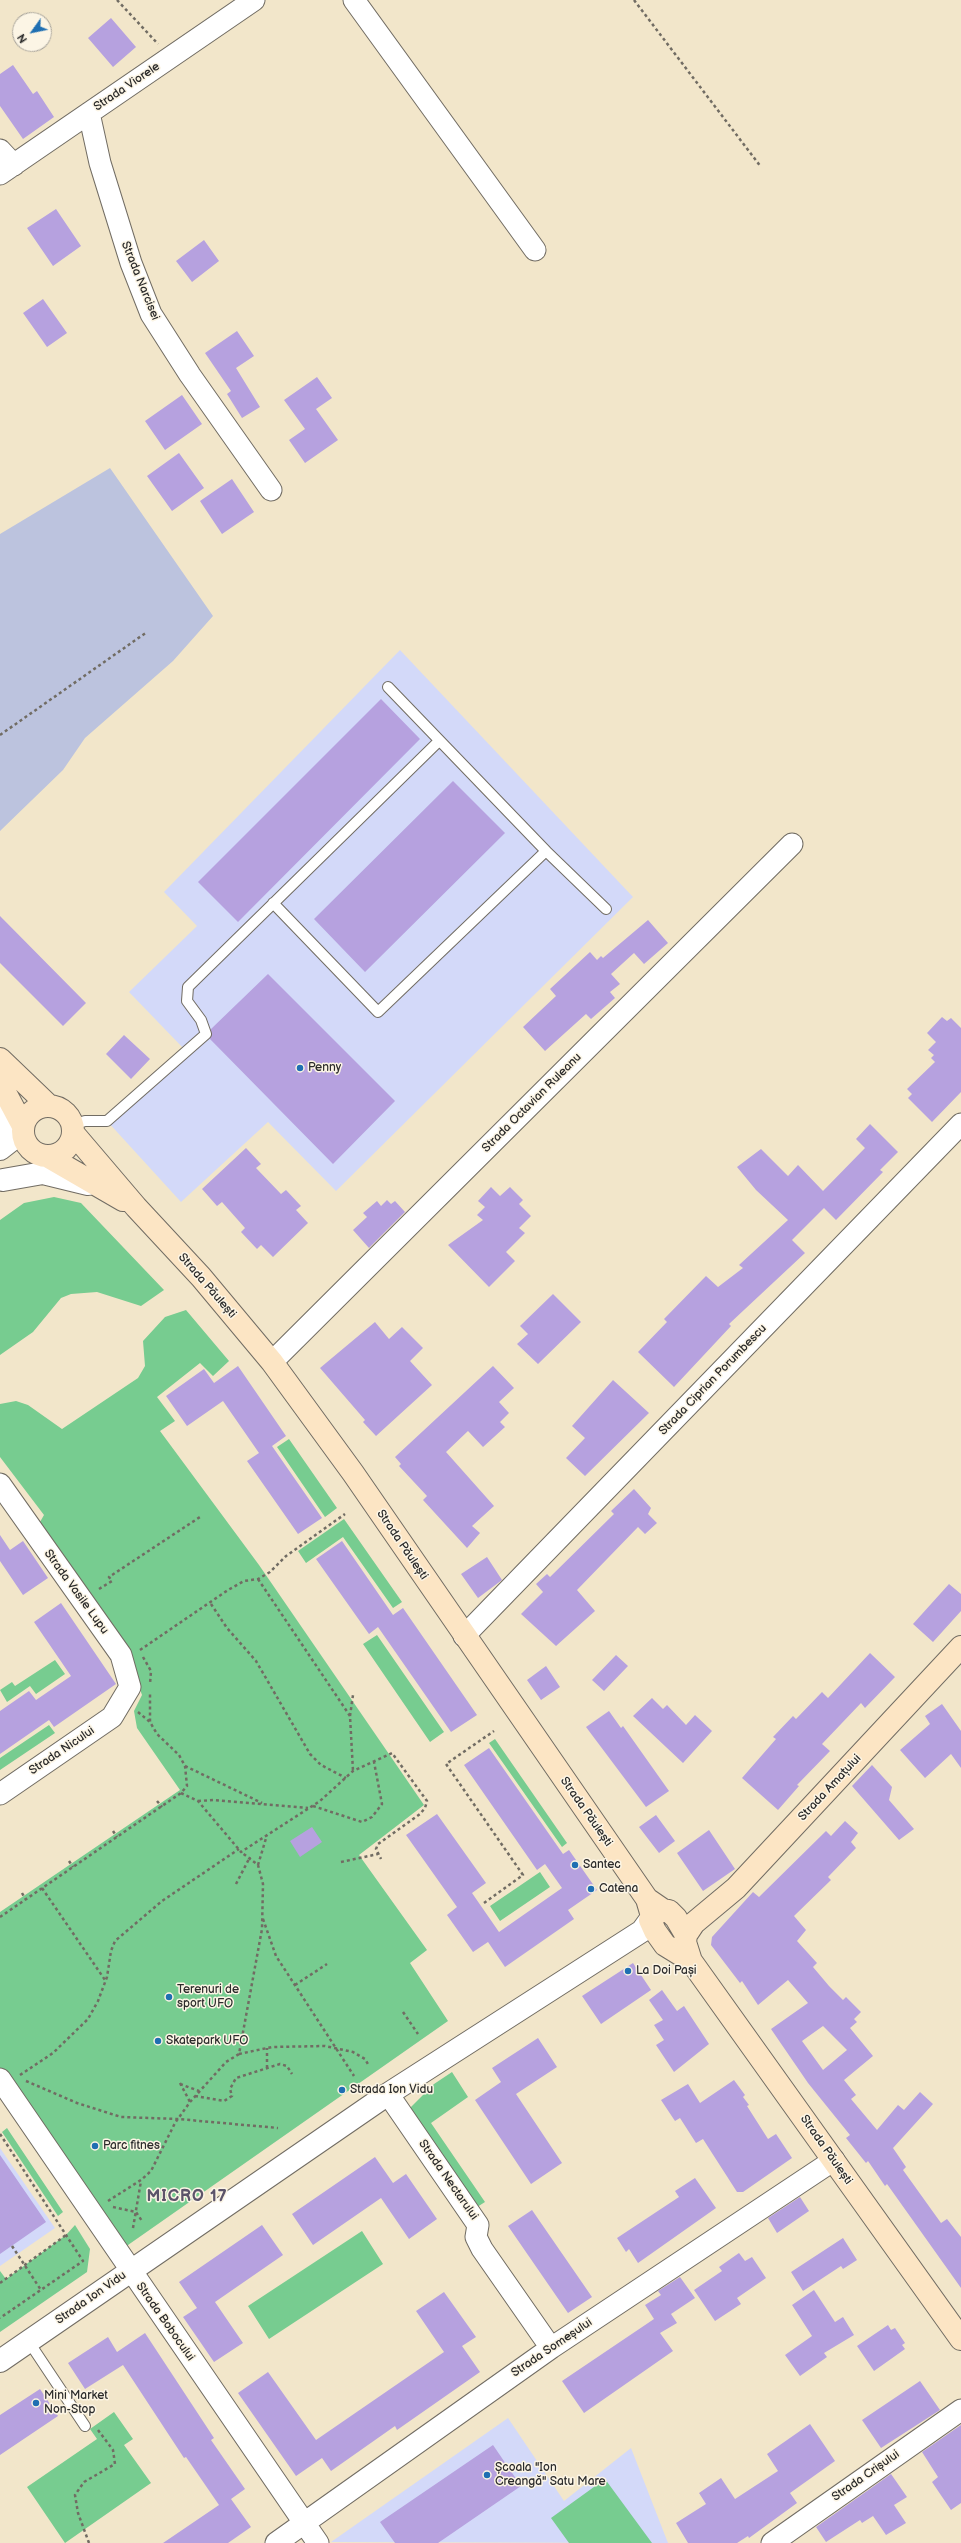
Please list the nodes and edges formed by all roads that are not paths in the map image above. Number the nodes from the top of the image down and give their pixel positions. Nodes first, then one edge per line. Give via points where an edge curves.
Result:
1 (254, 0) edge
2 (354, 0) edge
3 (89, 113) junction
4 (5, 163) edge
5 (534, 250) dead end
6 (271, 490) dead end
7 (388, 687) dead end
8 (439, 741) junction
9 (792, 844) dead end
10 (546, 851) junction
11 (273, 903) junction
12 (606, 909) dead end
13 (0, 1059) edge
14 (0, 1083) edge
15 (0, 1092) edge
16 (49, 1106) junction
17 (961, 1124) edge
18 (0, 1128) edge
19 (23, 1129) junction
20 (72, 1129) junction
21 (0, 1149) edge
22 (42, 1155) junction
23 (2, 1181) edge
24 (103, 1188) junction
25 (136, 1207) junction
26 (272, 1362) junction
27 (1, 1486) edge
28 (464, 1636) junction
29 (961, 1647) edge
30 (121, 1705) joint
31 (0, 1794) edge
32 (651, 1918) junction
33 (685, 1939) junction
34 (8, 2079) edge
35 (388, 2094) junction
36 (834, 2160) junction
37 (130, 2271) junction
38 (961, 2339) edge
39 (28, 2342) junction
40 (551, 2348) junction
41 (0, 2361) edge
42 (961, 2410) edge
43 (90, 2426) road end
44 (304, 2523) junction
45 (276, 2543) edge
46 (318, 2543) edge
47 (772, 2543) edge

1 - 3 street, Strada Viorele
2 - 5 street
3 - 4 street, Strada Viorele
3 - 6 street, Strada Narcisei via 100,163 131,263 151,314 190,375
7 - 8 lane
8 - 10 lane
8 - 11 lane
9 - 26 street, Strada Octavian Ruleanu
10 - 11 lane via 378,1012
10 - 12 lane
11 - 20 lane via 188,987 187,1001 201,1020 206,1034 107,1121 85,1121
13 - 16 main road
14 - 19 main road
15 - 18 street via 3,1118
16 - 19 main road via 34,1110 28,1116
16 - 20 main road via 65,1113
17 - 28 street, Strada Ciprian Porumbescu
19 - 21 street
19 - 22 main road via 30,1148
20 - 22 main road via 68,1145 63,1151
20 - 25 main road, Strada Păulești
22 - 23 street
22 - 24 main road, Strada Păulești
23 - 24 street via 43,1173
24 - 25 main road, Strada Păulești
25 - 26 main road, Strada Păulești via 201,1277
26 - 28 main road, Strada Păulești via 353,1473
27 - 30 street, Strada Vasile Lupu via 121,1655 130,1687
28 - 32 main road, Strada Păulești
29 - 33 main road, Strada Amațului via 736,1888
30 - 31 street, Strada Nicului via 112,1717
32 - 33 main road, Strada Păulești via 665,1945
32 - 35 street, Strada Ion Vidu
33 - 36 main road, Strada Păulești
34 - 37 street, Strada Bobocului
35 - 37 street, Strada Ion Vidu
35 - 40 street, Strada Nectarului via 478,2225 476,2237 482,2249
36 - 38 main road, Strada Păulești
36 - 40 street, Strada Someșului
37 - 39 street, Strada Ion Vidu
37 - 44 street, Strada Bobocului
39 - 41 street, Strada Ion Vidu
39 - 43 lane
40 - 44 street, Strada Someșului
42 - 47 street, Strada Crișului
44 - 45 street, Strada Someșului
44 - 46 street, Strada Bobocului

